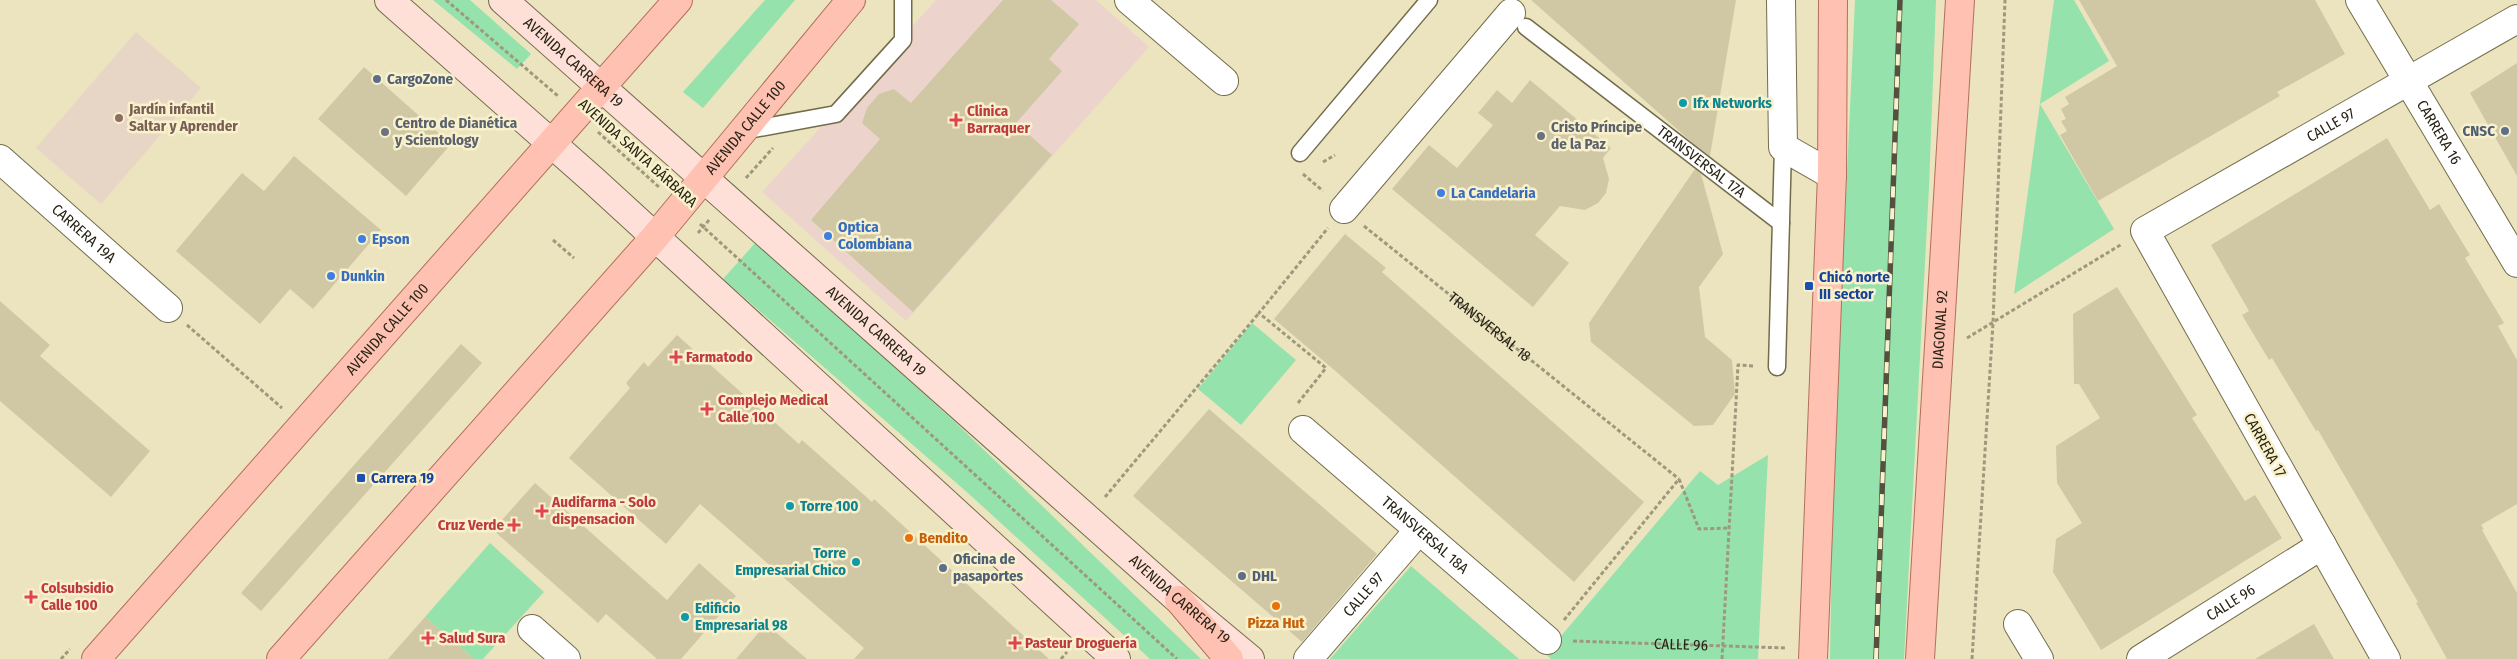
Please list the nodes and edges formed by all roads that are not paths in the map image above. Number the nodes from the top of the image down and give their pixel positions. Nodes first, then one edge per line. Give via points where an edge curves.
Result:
1 (389, 0) edge
2 (503, 0) edge
3 (678, 0) edge
4 (850, 0) edge
5 (903, 0) edge
6 (1129, 0) edge
7 (1429, 0) edge
8 (1781, 0) edge
9 (1833, 0) edge
10 (2360, 0) edge
11 (1960, 6) edge
12 (2517, 19) edge
13 (1518, 20) joint
14 (1224, 81) dead end
15 (2409, 82) junction
16 (602, 87) junction
17 (743, 131) junction
18 (552, 143) junction
19 (1783, 147) junction
20 (1300, 153) dead end
21 (3, 168) edge
22 (1832, 175) junction
23 (704, 177) junction
24 (1344, 209) road end
25 (1781, 223) junction
26 (2145, 231) joint
27 (655, 237) junction
28 (2517, 263) edge
29 (168, 308) road end
30 (1777, 367) road end
31 (1302, 430) road end
32 (1419, 530) junction
33 (2322, 545) junction
34 (1179, 600) junction
35 (2018, 624) dead end
36 (532, 629) dead end
37 (1547, 640) road end
38 (1812, 655) edge
39 (1920, 656) edge
40 (96, 659) edge
41 (282, 659) edge
42 (566, 659) edge
43 (1116, 659) edge
44 (1229, 659) edge
45 (1250, 659) edge
46 (1308, 659) edge
47 (2039, 659) edge
48 (2141, 659) edge
49 (2386, 659) edge

1 - 18 main road
2 - 16 main road, AVENIDA CARRERA 19
3 - 16 main road, AVENIDA CALLE 100
4 - 17 main road, AVENIDA CALLE 100
5 - 17 lane via 903,40 836,114
6 - 14 street
7 - 20 lane
8 - 19 street
9 - 22 main road
10 - 15 street, CARRERA 16
11 - 39 main road, DIAGONAL 92
12 - 15 street, CALLE 97
13 - 24 street
13 - 25 lane, TRANSVERSAL 17A
15 - 26 street, CALLE 97
15 - 28 street, CARRERA 16
16 - 18 main road, AVENIDA CALLE 100 via 568,105
16 - 23 main road, AVENIDA CARRERA 19
17 - 23 main road, AVENIDA CALLE 100
18 - 27 main road
18 - 40 main road, AVENIDA CALLE 100
19 - 22 street
19 - 25 lane
21 - 29 street, CARRERA 19A
22 - 38 main road
23 - 27 main road, AVENIDA CALLE 100
23 - 34 main road, AVENIDA CARRERA 19
25 - 30 lane
26 - 33 street, CARRERA 17
27 - 41 main road, AVENIDA CALLE 100
27 - 43 main road
31 - 32 street, TRANSVERSAL 18A
32 - 37 street, TRANSVERSAL 18A
32 - 46 street, CALLE 97
33 - 48 street, CALLE 96
33 - 49 street, CARRERA 17
34 - 44 main road
34 - 45 main road, AVENIDA CARRERA 19
35 - 47 street
36 - 42 street

